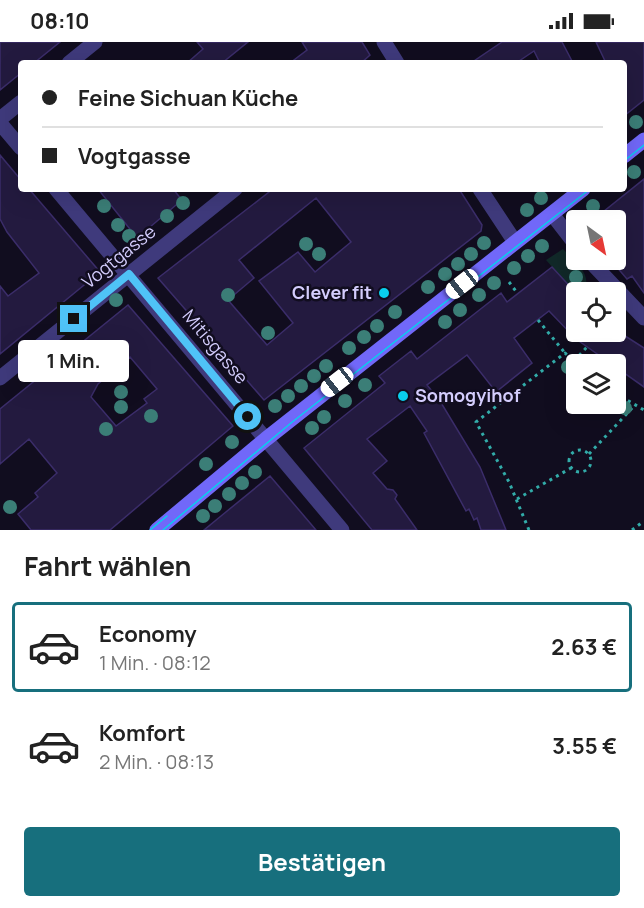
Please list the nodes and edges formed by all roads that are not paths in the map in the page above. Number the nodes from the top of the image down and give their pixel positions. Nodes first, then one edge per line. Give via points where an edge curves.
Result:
1 (94, 42) edge
2 (384, 42) edge
3 (73, 60) edge
4 (394, 60) edge
5 (18, 105) edge
6 (0, 121) edge
7 (644, 140) edge
8 (18, 144) edge
9 (627, 154) edge
10 (59, 192) edge
11 (232, 192) edge
12 (482, 192) edge
13 (579, 192) edge
14 (552, 214) junction
15 (566, 232) edge
16 (515, 242) junction
17 (598, 270) edge
18 (129, 274) junction
19 (644, 318) edge
20 (0, 378) edge
21 (266, 439) junction
22 (157, 530) edge
23 (342, 530) edge

1 - 3 street
2 - 4 street
5 - 6 street
6 - 8 street
7 - 9 main road
10 - 18 street, Mitisgasse
11 - 18 street, Vogtgasse
12 - 16 street
13 - 14 main road
14 - 15 street
14 - 16 main road
16 - 21 main road
17 - 19 street
18 - 20 street, Vogtgasse
18 - 21 street, Mitisgasse
21 - 22 main road
21 - 23 street, Mitisgasse

